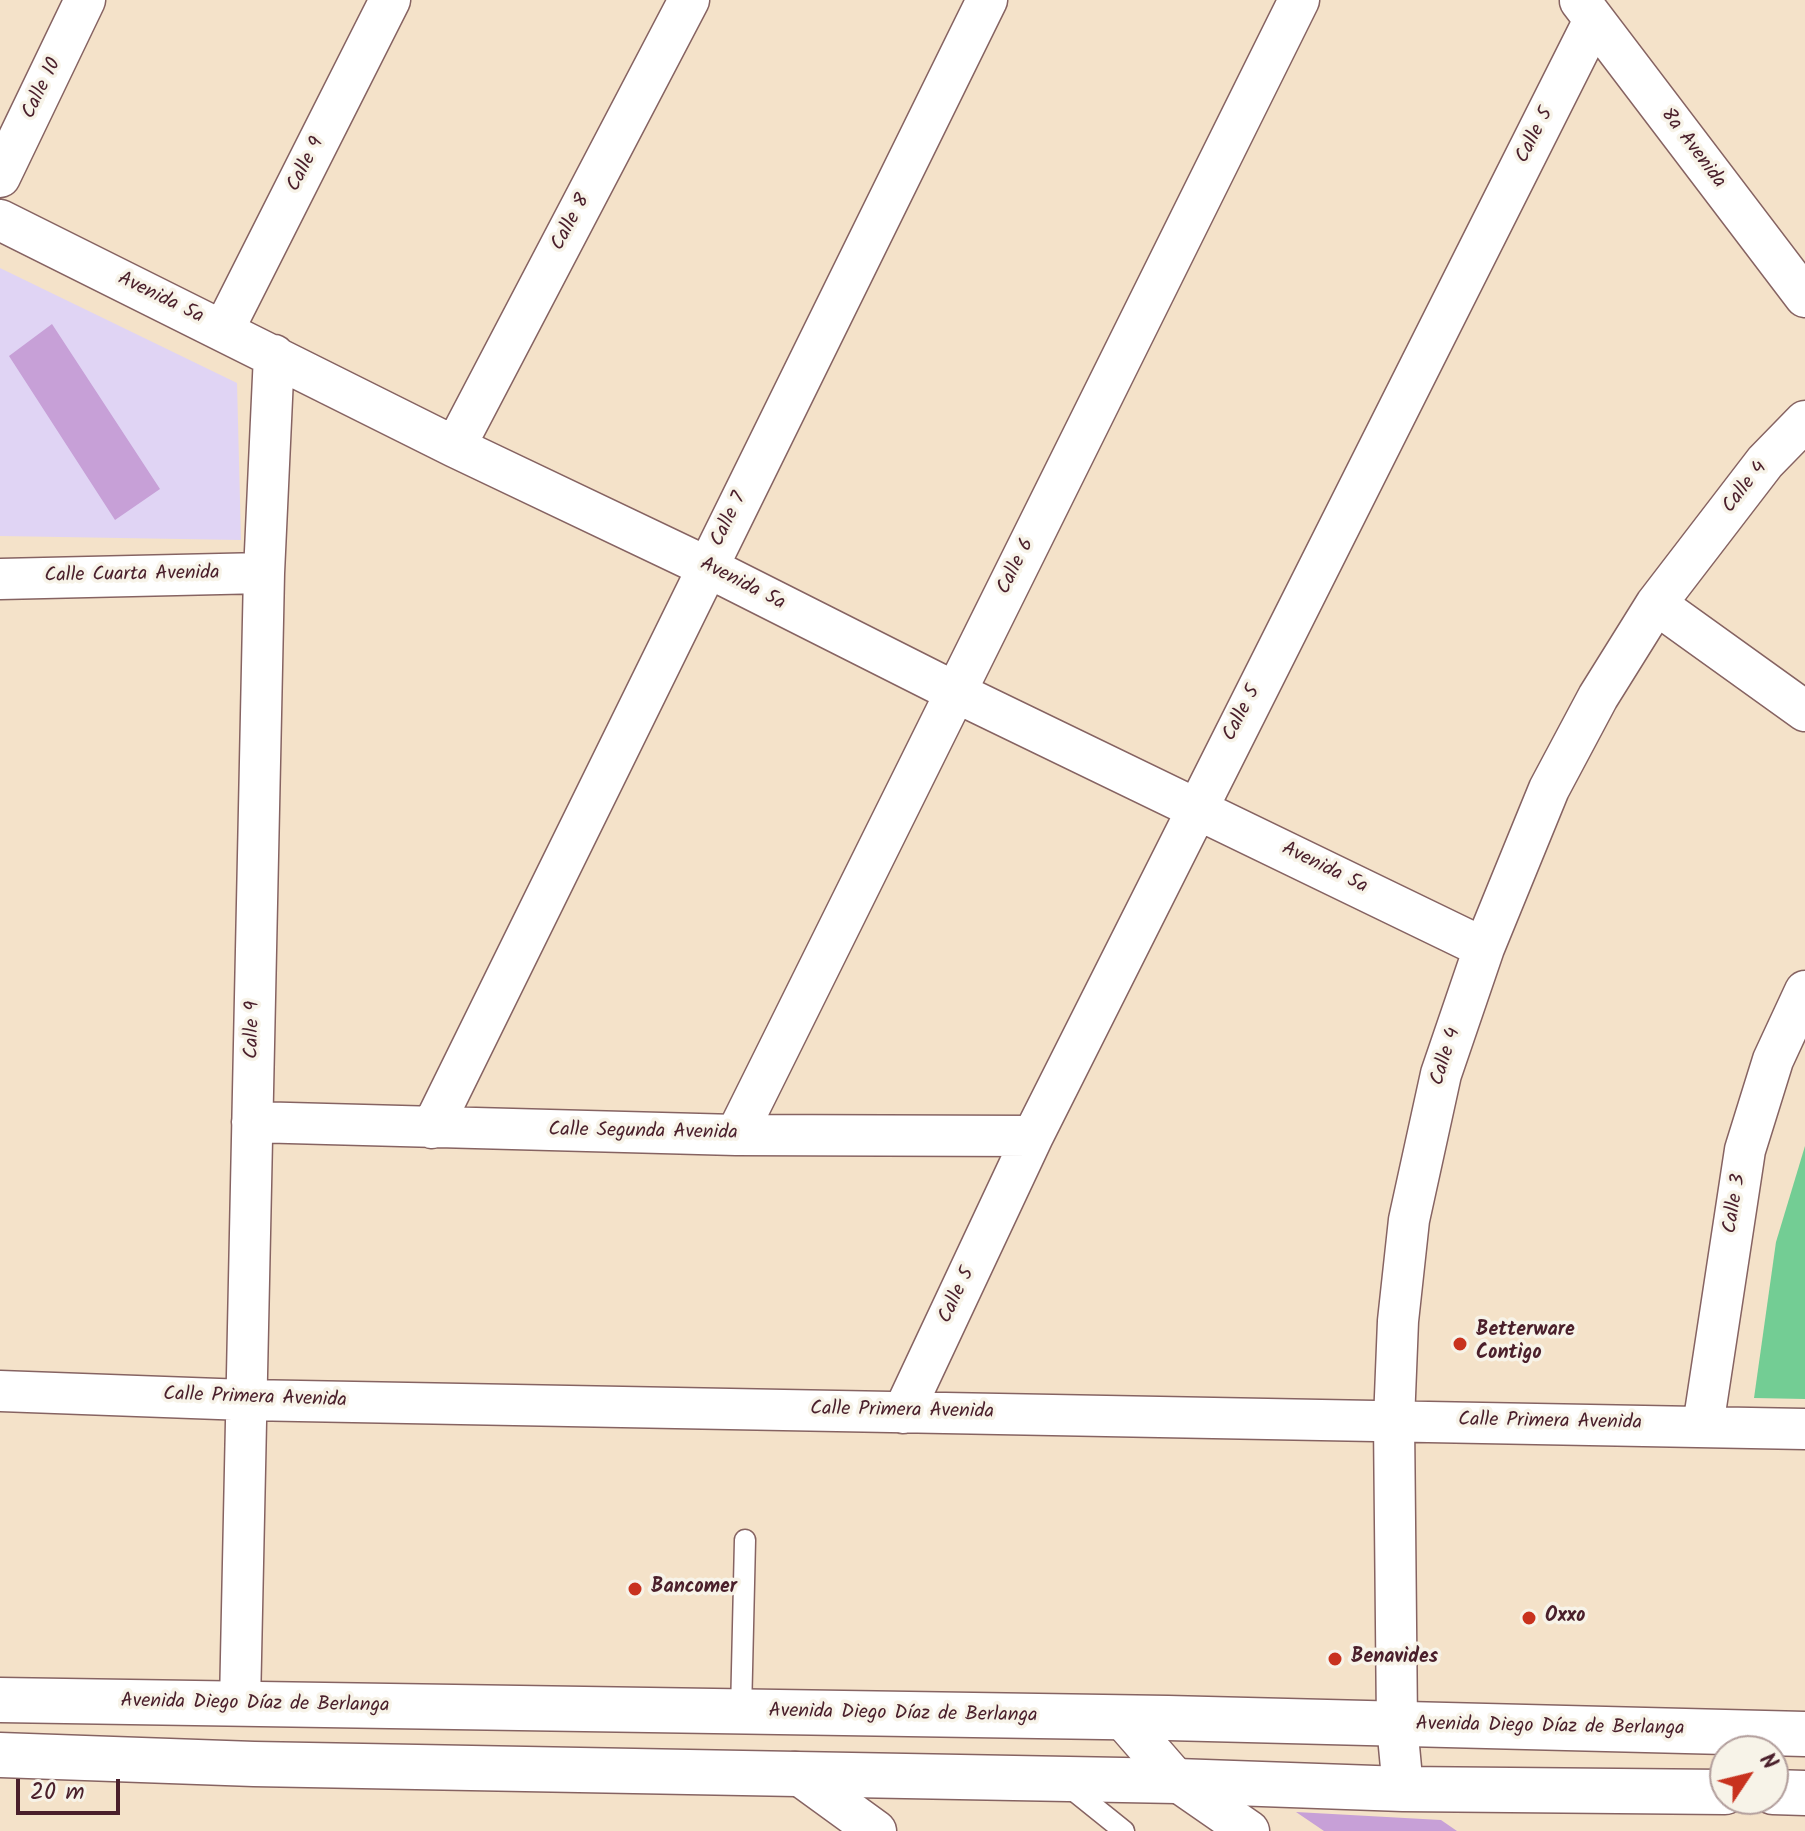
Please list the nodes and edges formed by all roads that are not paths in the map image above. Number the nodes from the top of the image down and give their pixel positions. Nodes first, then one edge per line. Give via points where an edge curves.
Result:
1 (85, 0) edge
2 (390, 0) edge
3 (689, 0) edge
4 (987, 0) edge
5 (1299, 0) edge
6 (1586, 10) edge
7 (0, 177) edge
8 (0, 220) edge
9 (1805, 297) edge
10 (224, 329) junction
11 (274, 355) junction
12 (1805, 421) edge
13 (455, 447) junction
14 (707, 567) junction
15 (264, 573) junction
16 (0, 579) edge
17 (1656, 604) junction
18 (955, 692) junction
19 (1805, 711) edge
20 (1197, 806) junction
21 (1484, 948) junction
22 (1805, 991) edge
23 (252, 1122) junction
24 (432, 1128) junction
25 (736, 1135) junction
26 (1033, 1136) junction
27 (0, 1391) edge
28 (246, 1400) junction
29 (903, 1413) junction
30 (1394, 1421) junction
31 (1703, 1426) junction
32 (1805, 1429) edge
33 (745, 1540) dead end
34 (0, 1700) edge
35 (240, 1704) junction
36 (741, 1713) junction
37 (1123, 1719) junction
38 (1397, 1725) junction
39 (1805, 1734) edge
40 (0, 1755) edge
41 (795, 1772) junction
42 (1058, 1779) junction
43 (1177, 1781) junction
44 (1403, 1789) junction
45 (1709, 1792) edge
46 (876, 1831) edge
47 (1124, 1831) edge
48 (1249, 1831) edge

1 - 7 street, Calle 10
2 - 10 street, Calle 9
3 - 13 street, Calle 8
4 - 14 street, Calle 7
5 - 18 street, Calle 6
6 - 9 street, 8a Avenida
6 - 20 street, Calle 5
8 - 10 street, Avenida 5a
10 - 11 street, Avenida 5a
11 - 13 street, Avenida 5a
11 - 15 street, Calle 9
12 - 17 street, Calle 4 via 1765,462
13 - 14 street, Avenida 5a
14 - 18 street, Avenida 5a
14 - 24 street, Calle 7
15 - 16 street, Calle Cuarta Avenida
15 - 23 street, Calle 9
17 - 19 street
17 - 21 street, Calle 4 via 1549,789
18 - 20 street, Avenida 5a
18 - 25 street, Calle 6
20 - 21 street, Avenida 5a
20 - 26 street, Calle 5
21 - 30 street, Calle 4 via 1441,1074 1412,1205 1398,1321
22 - 31 street, Calle 3 via 1773,1060 1745,1150
23 - 24 street, Calle Segunda Avenida
23 - 28 street, Calle 9
24 - 25 street, Calle Segunda Avenida
25 - 26 street, Calle Segunda Avenida
26 - 29 street, Calle 5
27 - 28 street, Calle Primera Avenida
28 - 29 street, Calle Primera Avenida
28 - 35 street, Calle 9
29 - 30 street, Calle Primera Avenida
30 - 31 street, Calle Primera Avenida
30 - 38 street, Calle 4
31 - 32 street, Calle Primera Avenida
33 - 36 lane
34 - 35 main road, Avenida Diego Díaz de Berlanga
35 - 36 main road, Avenida Diego Díaz de Berlanga
36 - 37 main road, Avenida Diego Díaz de Berlanga
37 - 38 main road, Avenida Diego Díaz de Berlanga
37 - 43 street
38 - 39 main road, Avenida Diego Díaz de Berlanga
38 - 44 street, Calle 4
40 - 41 main road
41 - 42 main road
41 - 46 street
42 - 43 main road
42 - 47 lane
43 - 44 main road
43 - 48 street
44 - 45 main road

